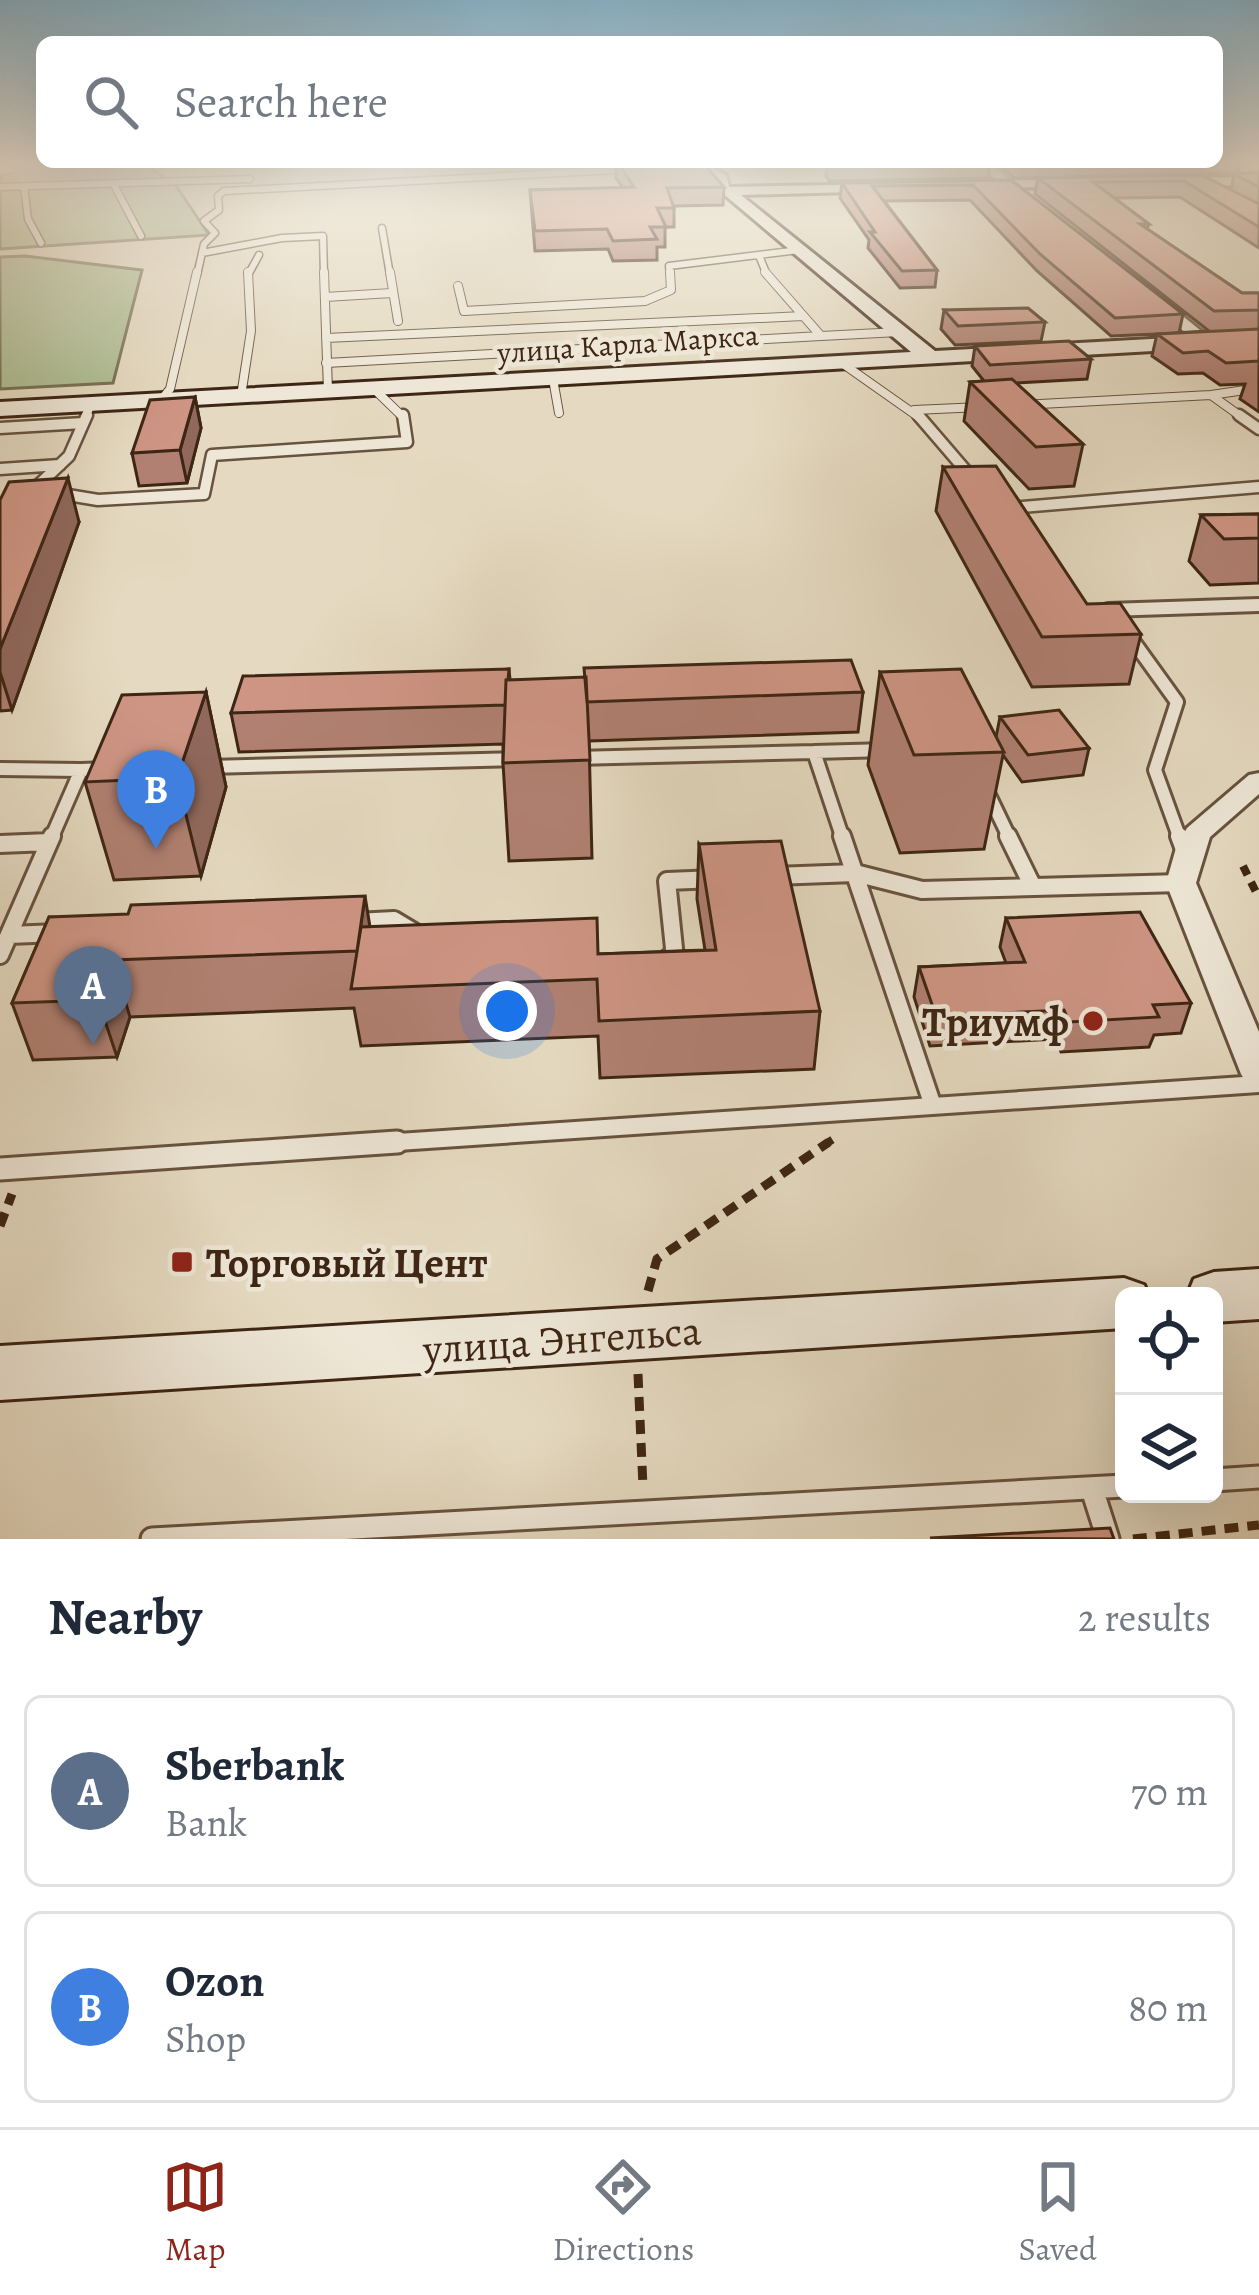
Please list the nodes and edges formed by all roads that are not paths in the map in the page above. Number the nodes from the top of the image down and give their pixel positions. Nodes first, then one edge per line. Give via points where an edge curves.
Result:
1 (37, 235) edge
2 (214, 235) edge
3 (383, 235) edge
4 (783, 235) edge
5 (41, 243) dead end
6 (800, 250) junction
7 (202, 254) junction
8 (259, 255) dead end
9 (760, 258) junction
10 (1134, 284) edge
11 (458, 286) dead end
12 (392, 293) junction
13 (325, 297) junction
14 (802, 316) junction
15 (398, 321) dead end
16 (899, 332) junction
17 (821, 336) junction
18 (326, 338) junction
19 (1259, 339) edge
20 (1206, 341) junction
21 (933, 360) junction
22 (839, 361) junction
23 (326, 363) junction
24 (553, 379) junction
25 (374, 388) junction
26 (1259, 388) edge
27 (328, 391) junction
28 (1211, 395) junction
29 (241, 396) junction
30 (161, 400) junction
31 (986, 407) edge
32 (0, 409) edge
33 (914, 410) junction
34 (559, 413) dead end
35 (87, 414) junction
36 (1025, 420) edge
37 (0, 428) edge
38 (1259, 429) edge
39 (60, 466) junction
40 (0, 470) edge
41 (1259, 487) edge
42 (34, 490) junction
43 (986, 495) edge
44 (19, 503) edge
45 (1022, 524) edge
46 (1259, 605) edge
47 (1089, 610) edge
48 (1112, 610) junction
49 (901, 750) edge
50 (814, 752) junction
51 (554, 758) edge
52 (530, 759) edge
53 (199, 767) edge
54 (976, 768) edge
55 (128, 769) edge
56 (0, 770) edge
57 (81, 770) junction
58 (1259, 781) edge
59 (50, 842) junction
60 (0, 844) edge
61 (1183, 868) junction
62 (855, 873) junction
63 (761, 877) edge
64 (737, 878) edge
65 (1033, 887) junction
66 (326, 923) edge
67 (77, 933) edge
68 (9, 935) junction
69 (430, 942) edge
70 (0, 955) edge
71 (652, 958) edge
72 (1259, 1074) edge
73 (1259, 1084) edge
74 (933, 1106) junction
75 (0, 1169) edge
76 (1259, 1294) edge
77 (1223, 1296) edge
78 (1115, 1304) edge
79 (0, 1373) edge
80 (1259, 1477) edge
81 (1223, 1479) edge
82 (1115, 1487) edge
83 (1092, 1489) junction
84 (152, 1539) edge
85 (1108, 1539) edge

1 - 5 lane
2 - 7 lane
3 - 12 lane
4 - 6 main road
6 - 9 lane
6 - 16 main road
7 - 13 lane via 323,236
7 - 30 lane
8 - 29 lane via 248,271 251,331
9 - 11 lane via 669,266 671,290 645,301 464,311
9 - 14 lane
10 - 20 street
12 - 13 lane
12 - 15 lane
13 - 18 lane
14 - 17 lane
14 - 18 lane
16 - 17 lane
16 - 21 main road
17 - 23 lane
18 - 23 lane
19 - 20 main road, улица Карла Маркса
20 - 21 main road, улица Карла Маркса
21 - 22 main road, улица Карла Маркса
22 - 24 main road, улица Карла Маркса
22 - 33 lane
23 - 27 lane
24 - 25 main road, улица Карла Маркса
24 - 34 lane
25 - 27 main road, улица Карла Маркса
25 - 42 lane via 403,413 406,442 212,454 205,494 98,500
26 - 28 lane
27 - 29 main road, улица Карла Маркса
28 - 36 lane via 1009,406
28 - 38 lane
29 - 30 main road, улица Карла Маркса
30 - 35 main road, улица Карла Маркса
31 - 33 lane
32 - 35 main road, улица Карла Маркса
33 - 43 lane
35 - 37 lane
35 - 39 lane
39 - 40 lane
39 - 42 lane
41 - 45 lane via 1009,506
42 - 44 lane
46 - 48 lane
47 - 48 lane
48 - 61 lane via 1178,702 1155,770
49 - 50 lane
50 - 51 lane
50 - 62 lane
52 - 53 lane
54 - 65 lane
55 - 57 lane
56 - 57 lane
57 - 59 lane
58 - 61 street via 1198,829
59 - 60 lane
59 - 68 lane
61 - 65 lane
61 - 72 street
62 - 63 lane
62 - 65 lane via 922,890
62 - 74 lane
64 - 71 lane via 667,880 675,958
66 - 69 lane via 394,920
67 - 68 lane
68 - 70 lane
73 - 74 lane
74 - 75 lane
76 - 77 main road
78 - 79 main road, улица Энгельса
80 - 81 lane
82 - 83 lane
83 - 84 lane
83 - 85 lane

